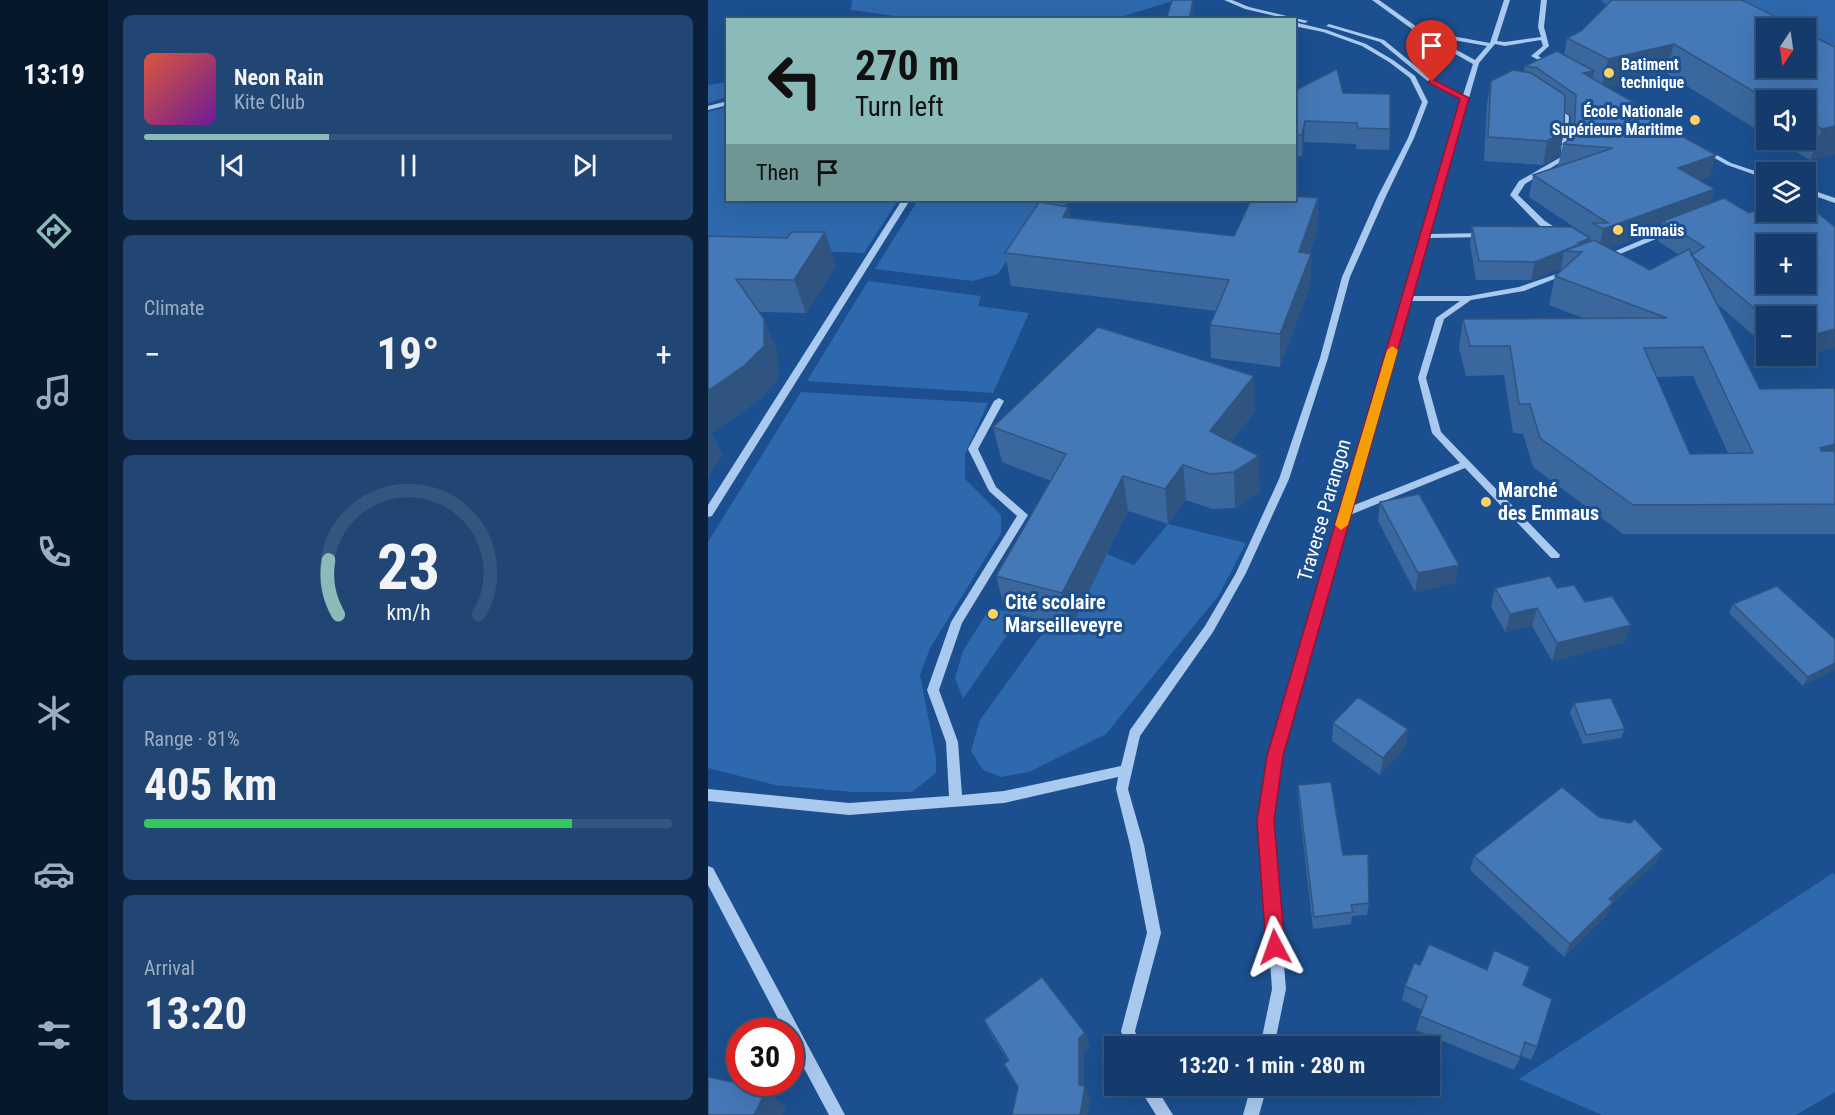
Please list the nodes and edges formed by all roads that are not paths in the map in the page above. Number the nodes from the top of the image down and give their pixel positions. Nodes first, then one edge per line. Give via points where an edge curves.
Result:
1 (1227, 0) edge
2 (1374, 0) edge
3 (1507, 0) edge
4 (1544, 0) edge
5 (1292, 18) edge
6 (1296, 19) edge
7 (1296, 24) edge
8 (1418, 31) junction
9 (1544, 38) junction
10 (1493, 44) junction
11 (1476, 63) junction
12 (1554, 67) edge
13 (1465, 98) junction
14 (726, 104) edge
15 (1548, 104) edge
16 (708, 108) edge
17 (1700, 148) edge
18 (1756, 173) edge
19 (1816, 194) edge
20 (905, 201) edge
21 (1835, 201) edge
22 (1542, 223) junction
23 (1533, 226) edge
24 (1684, 226) edge
25 (1496, 235) edge
26 (1425, 236) junction
27 (1565, 238) edge
28 (1600, 259) edge
29 (1580, 267) edge
30 (1470, 298) junction
31 (1407, 299) junction
32 (999, 401) dead end
33 (1466, 464) junction
34 (708, 513) edge
35 (1345, 513) junction
36 (1555, 555) dead end
37 (1126, 770) junction
38 (708, 795) edge
39 (956, 801) junction
40 (708, 872) edge
41 (1130, 1036) edge
42 (1269, 1036) edge
43 (1153, 1096) edge
44 (1256, 1096) edge
45 (837, 1115) edge
46 (1165, 1115) edge
47 (1251, 1115) edge

1 - 5 street
2 - 8 street
3 - 10 street, Traverse Parangon
4 - 9 street
6 - 13 street via 1382,41 1432,82
7 - 37 street via 1335,34 1382,55 1413,77 1425,102 1346,277 1284,479 1209,629 1134,734
8 - 10 street
8 - 11 street
9 - 10 street
9 - 12 street via 1546,46 1534,56
10 - 11 street, Traverse Parangon
11 - 13 street, Traverse Parangon
13 - 26 street, Traverse Parangon
14 - 16 street
15 - 22 street via 1566,116 1564,158 1522,183 1514,195
17 - 18 street
19 - 21 street
20 - 34 street
22 - 23 street
22 - 27 street
24 - 28 street
25 - 26 street
26 - 31 street, Traverse Parangon
29 - 30 street via 1521,289
30 - 31 street
30 - 33 street via 1440,318 1422,378 1437,433
31 - 35 street, Traverse Parangon
32 - 39 street via 973,449 992,489 1023,515 957,622 933,690 952,742
33 - 35 street
33 - 36 street
35 - 42 street, Traverse Parangon via 1275,756 1266,821 1279,989
37 - 39 street via 1004,796
37 - 41 street via 1122,789 1154,933
38 - 39 street via 849,809
40 - 45 street
43 - 46 street
44 - 47 street

